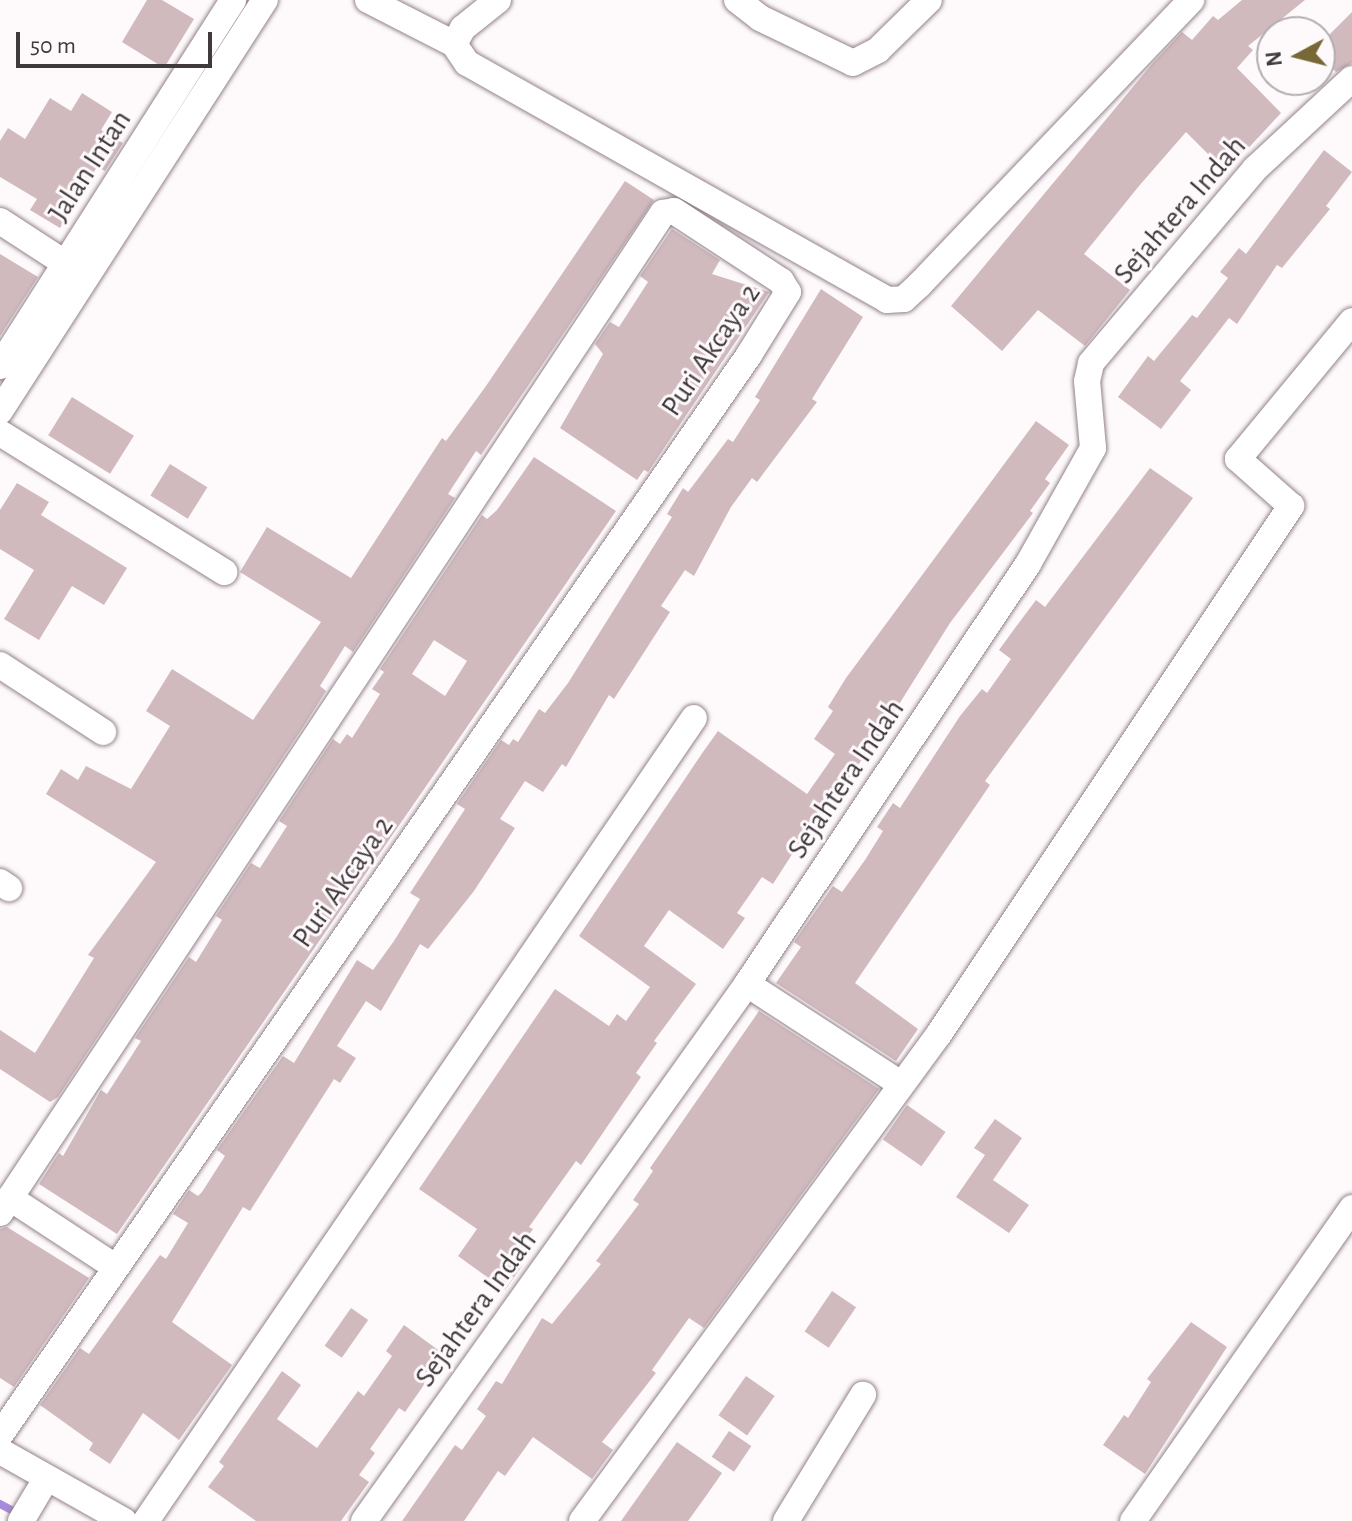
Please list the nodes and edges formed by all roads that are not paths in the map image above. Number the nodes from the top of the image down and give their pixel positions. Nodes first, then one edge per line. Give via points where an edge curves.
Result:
1 (233, 0) edge
2 (265, 0) edge
3 (368, 0) edge
4 (498, 0) edge
5 (737, 0) edge
6 (781, 0) edge
7 (929, 0) edge
8 (1191, 0) edge
9 (760, 18) junction
10 (454, 44) junction
11 (1352, 79) edge
12 (0, 221) edge
13 (74, 270) junction
14 (1352, 321) edge
15 (0, 366) edge
16 (0, 411) edge
17 (0, 433) edge
18 (224, 572) dead end
19 (0, 665) edge
20 (694, 718) dead end
21 (103, 732) dead end
22 (747, 984) junction
23 (901, 1084) junction
24 (5, 1205) edge
25 (1352, 1208) edge
26 (114, 1266) junction
27 (863, 1395) dead end
28 (0, 1435) edge
29 (0, 1451) edge
30 (41, 1488) junction
31 (21, 1521) edge
32 (124, 1521) edge
33 (146, 1521) edge
34 (364, 1521) edge
35 (582, 1521) edge
36 (786, 1521) edge
37 (1133, 1521) edge

1 - 13 street, Jalan Intan
2 - 13 street
3 - 10 street
4 - 10 street via 463,28
5 - 9 street
6 - 9 street
7 - 9 street via 878,50 853,63
8 - 10 street via 904,299 887,300 862,290 809,260 467,63
11 - 22 street, Sejahtera Indah via 1255,169 1091,363 1087,381 1093,448 1086,467 1028,564
12 - 13 street
13 - 15 street, Jalan Intan
13 - 16 street
14 - 23 street via 1238,459 1291,506
17 - 18 street
19 - 21 street
20 - 33 street
22 - 23 street
22 - 34 street, Sejahtera Indah
23 - 35 street
24 - 26 street
24 - 26 street, Puri Akcaya 2 via 663,213 674,211 781,281 788,292
25 - 37 street
26 - 28 street, Puri Akcaya 2
27 - 36 street
29 - 30 street
30 - 31 street
30 - 32 street

